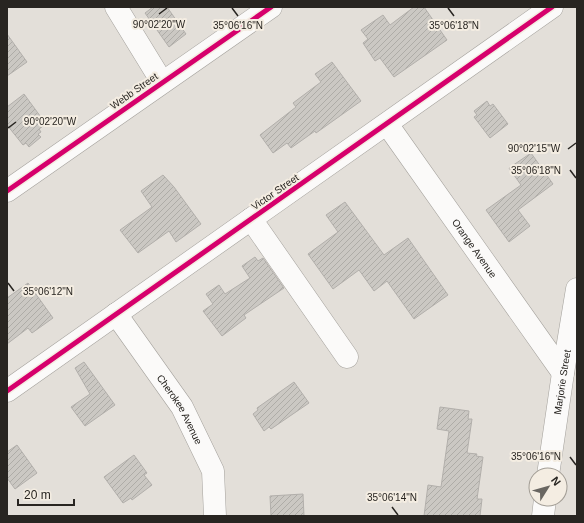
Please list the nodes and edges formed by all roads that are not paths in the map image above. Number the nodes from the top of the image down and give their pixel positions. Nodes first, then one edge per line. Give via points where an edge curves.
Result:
1 (116, 7) edge
2 (271, 7) edge
3 (552, 7) edge
4 (162, 82) junction
5 (387, 124) junction
6 (7, 191) edge
7 (251, 219) junction
8 (577, 289) edge
9 (116, 314) junction
10 (347, 357) dead end
11 (563, 373) junction
12 (7, 391) edge
13 (549, 467) edge
14 (215, 516) edge

1 - 4 street
2 - 4 street, Webb Street
3 - 5 street, Victor Street
4 - 6 street, Webb Street
5 - 7 street, Victor Street
5 - 11 street, Orange Avenue
7 - 9 street, Victor Street
7 - 10 street
8 - 11 street, Marjorie Street
9 - 12 street, Victor Street
9 - 14 street, Cherokee Avenue via 182,407 213,471
11 - 13 street, Marjorie Street

